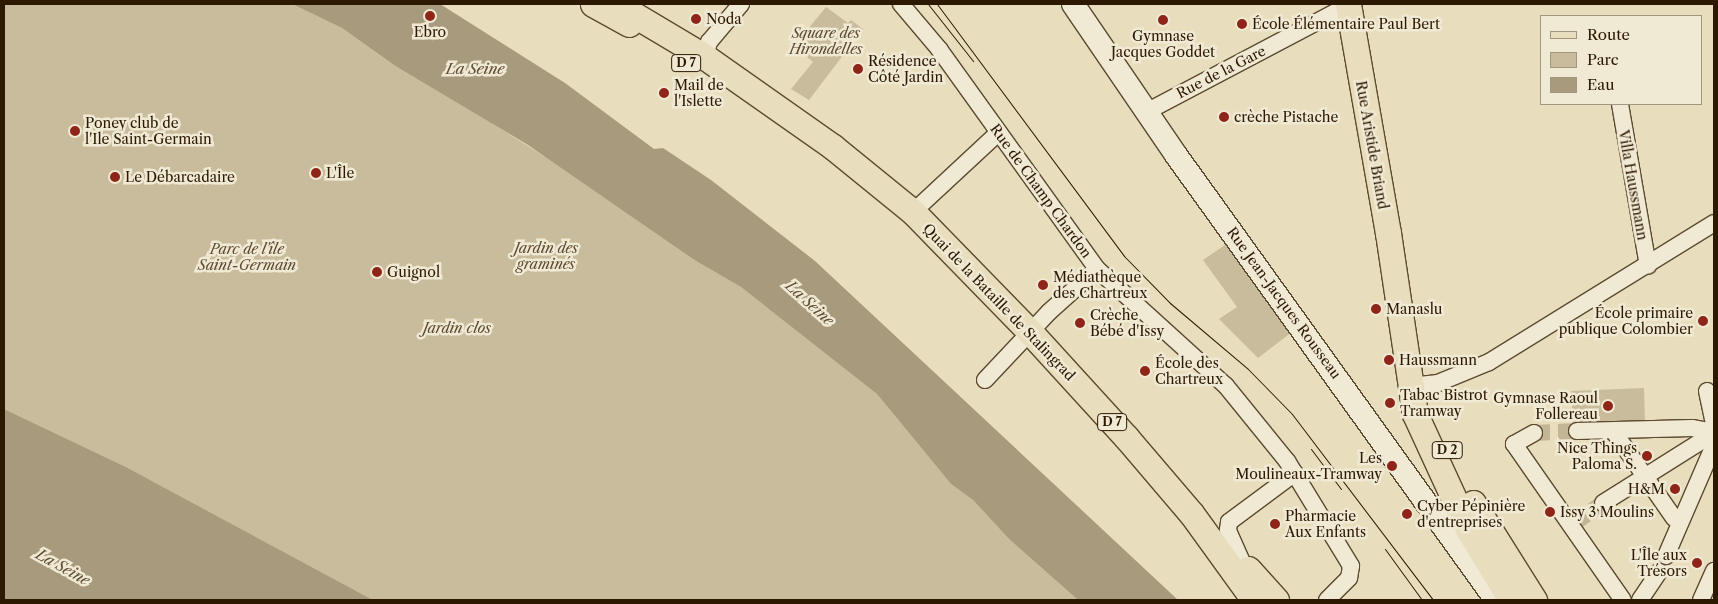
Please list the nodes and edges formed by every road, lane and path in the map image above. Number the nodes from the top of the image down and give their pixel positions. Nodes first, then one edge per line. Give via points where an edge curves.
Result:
1 (593, 4) edge
2 (616, 4) edge
3 (741, 4) edge
4 (901, 4) edge
5 (1073, 4) edge
6 (1349, 5) edge
7 (705, 57) junction
8 (1620, 105) edge
9 (1148, 110) junction
10 (784, 114) junction
11 (999, 132) junction
12 (913, 212) junction
13 (1714, 223) edge
14 (1648, 266) junction
15 (1097, 269) junction
16 (1031, 333) junction
17 (985, 380) dead end
18 (1418, 385) junction
19 (1707, 391) dead end
20 (1714, 423) edge
21 (1577, 431) tunnel mouth
22 (1614, 432) junction
23 (1714, 432) edge
24 (1534, 433) tunnel mouth
25 (1714, 445) edge
26 (1295, 473) junction
27 (1644, 478) junction
28 (1603, 504) tunnel mouth
29 (1191, 513) junction
30 (1680, 514) junction
31 (1666, 556) dead end
32 (1242, 562) junction
33 (1714, 571) edge
34 (1659, 572) dead end
35 (1254, 600) edge
36 (1276, 600) edge
37 (1327, 600) edge
38 (1496, 600) edge
39 (1511, 600) edge
40 (1534, 600) edge
41 (1623, 600) edge
42 (1640, 600) edge
43 (1701, 600) edge

1 - 10 main road, Quai de la Bataille de Stalingrad / D 7 via 634,27 697,70
2 - 7 main road, Quai de la Bataille de Stalingrad / D 7
3 - 7 street via 708,42
4 - 11 street, Rue de Champ Chardon via 939,49
5 - 9 street, Rue Jean-Jacques Rousseau
6 - 9 street, Rue de la Gare
6 - 18 main road, Rue Aristide Briand / D 2 via 1396,286
7 - 10 main road, Quai de la Bataille de Stalingrad / D 7
8 - 14 street, Villa Haussmann
9 - 38 street, Rue Jean-Jacques Rousseau
10 - 12 main road, Quai de la Bataille de Stalingrad / D 7 via 862,169
11 - 12 street
11 - 15 street, Rue de Champ Chardon
12 - 16 main road, Quai de la Bataille de Stalingrad / D 7
13 - 14 street
14 - 18 street via 1490,362
15 - 16 street via 1048,312
15 - 26 street, Rue de Champ Chardon via 1226,386 1268,434
16 - 17 street
16 - 29 main road, Quai de la Bataille de Stalingrad / D 7
18 - 39 main road, Rue Aristide Briand / D 2 via 1415,414 1468,529
18 - 40 main road, Rue Aristide Briand / D 2 via 1454,469
19 - 20 street
21 - 22 street
22 - 23 street via 1692,428
22 - 27 street
23 - 27 street
24 - 41 street via 1514,444
25 - 30 street
26 - 32 street via 1229,522 1228,530
26 - 37 street, Rue de Champ Chardon via 1351,566 1346,584
27 - 28 street
27 - 30 street
29 - 32 main road, Quai de la Bataille de Stalingrad / D 7
29 - 35 main road, Quai de la Bataille de Stalingrad / D 7
30 - 31 street via 1676,536
32 - 36 main road, Quai de la Bataille de Stalingrad / D 7
33 - 43 street
34 - 42 street

